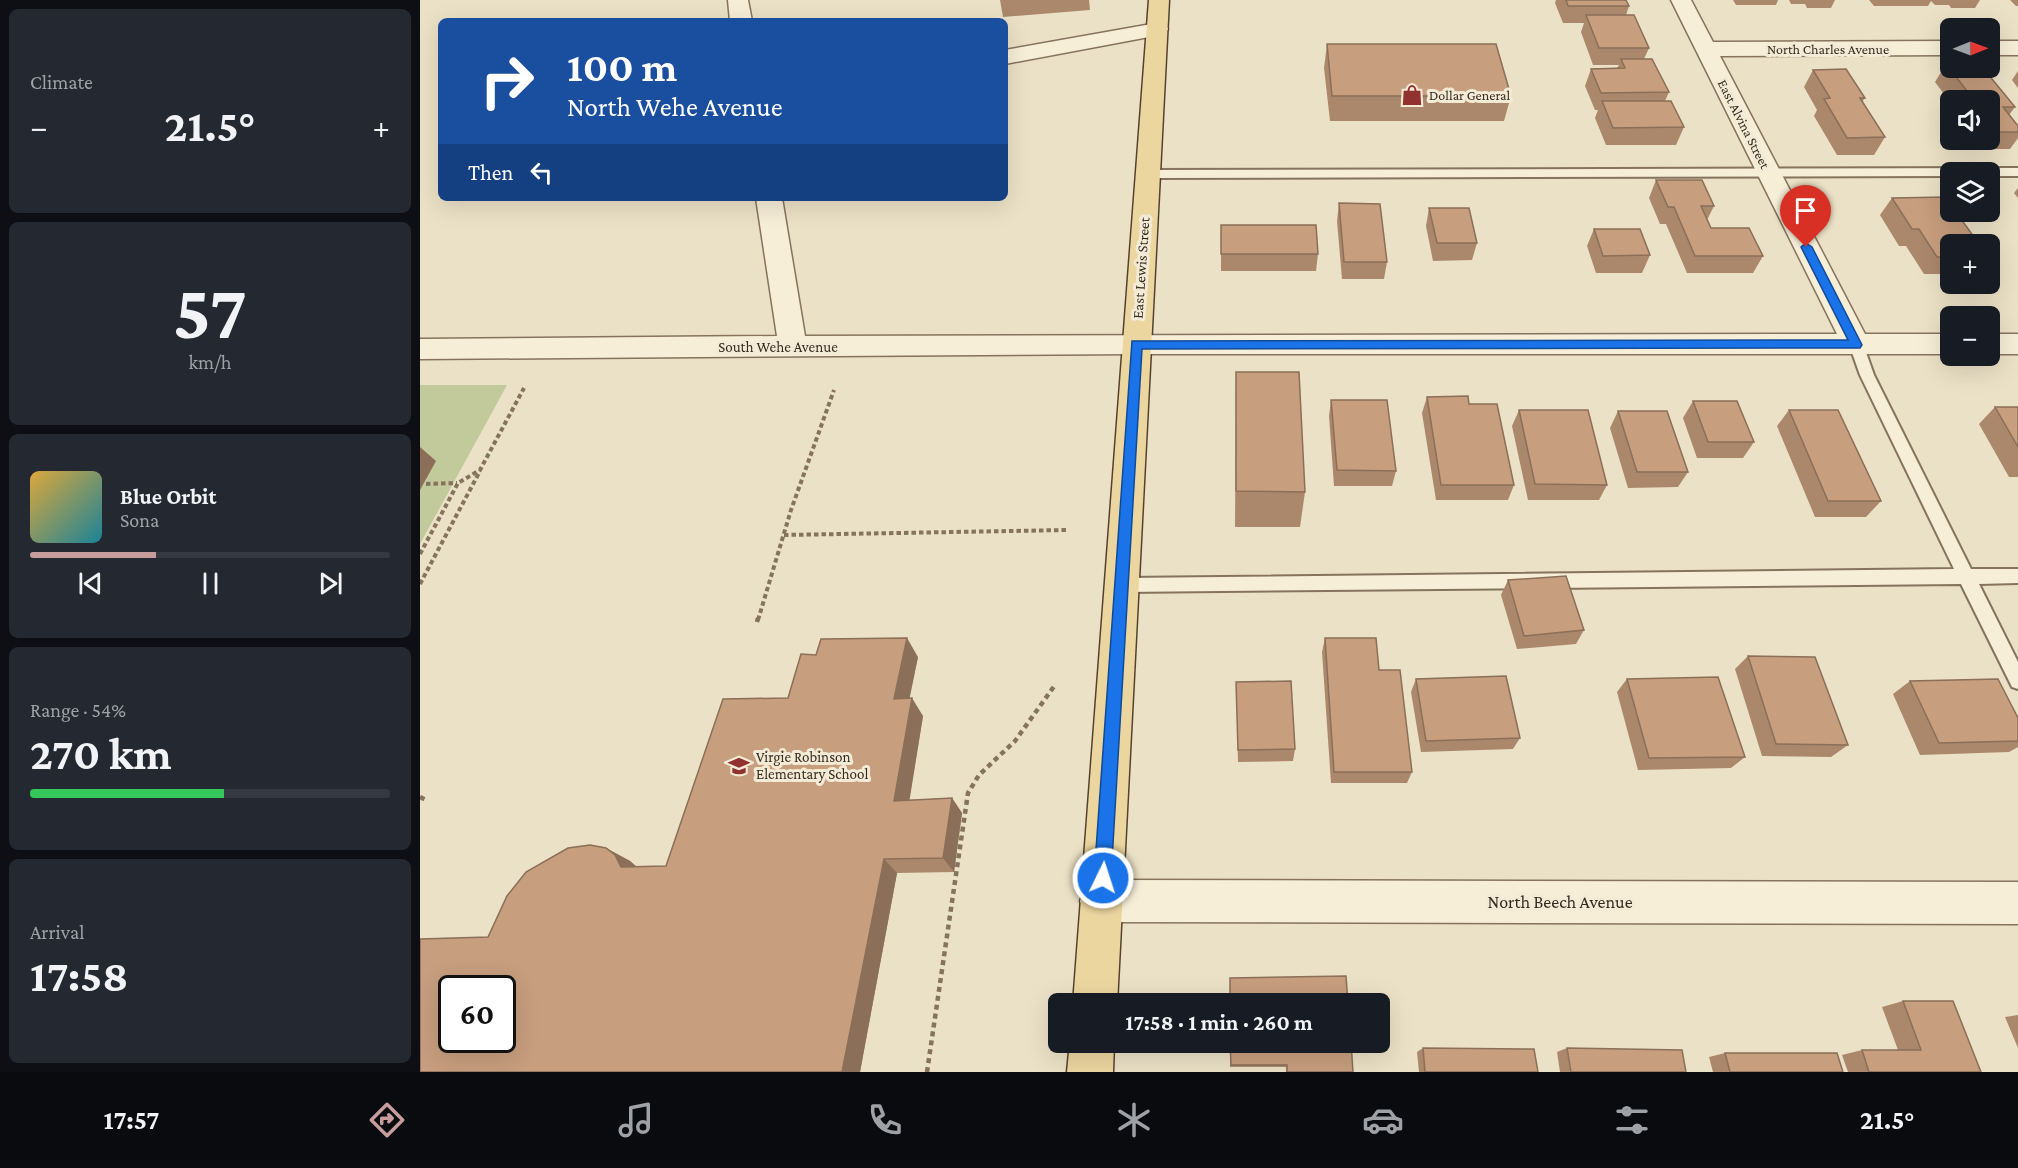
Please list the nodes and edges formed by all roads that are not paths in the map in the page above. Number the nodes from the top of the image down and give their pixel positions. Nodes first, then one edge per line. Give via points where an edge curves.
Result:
1 (738, 0) edge
2 (1159, 0) edge
3 (1681, 0) edge
4 (741, 18) edge
5 (1157, 29) junction
6 (1940, 48) edge
7 (2000, 48) edge
8 (2018, 48) edge
9 (1706, 49) junction
10 (1008, 56) edge
11 (1769, 172) junction
12 (2018, 172) edge
13 (1147, 174) junction
14 (769, 201) edge
15 (1136, 344) junction
16 (1856, 345) junction
17 (1940, 345) edge
18 (2000, 345) edge
19 (2018, 345) edge
20 (793, 346) junction
21 (420, 349) edge
22 (1964, 576) junction
23 (2018, 576) edge
24 (1123, 585) junction
25 (2018, 681) edge
26 (1101, 901) junction
27 (2018, 903) edge
28 (1096, 993) edge
29 (1091, 1053) edge
30 (1090, 1072) edge

1 - 4 street
2 - 5 main road, East Lewis Street
3 - 9 street, East Alvina Street
5 - 10 street
5 - 13 main road, East Lewis Street
6 - 9 street, North Charles Avenue
7 - 8 street
9 - 11 street, East Alvina Street
11 - 12 lane
11 - 13 lane
11 - 16 street, East Alvina Street
13 - 15 main road, East Lewis Street
14 - 20 street
15 - 16 street, South Wehe Avenue
15 - 20 street, South Wehe Avenue
15 - 24 main road, East Lewis Street
16 - 17 street, South Wehe Avenue
16 - 22 lane
18 - 19 street
20 - 21 street, South Wehe Avenue
22 - 23 lane
22 - 24 lane
22 - 25 lane
24 - 26 main road, East Lewis Street
26 - 27 street, North Beech Avenue
26 - 28 main road, East Lewis Street
29 - 30 main road

